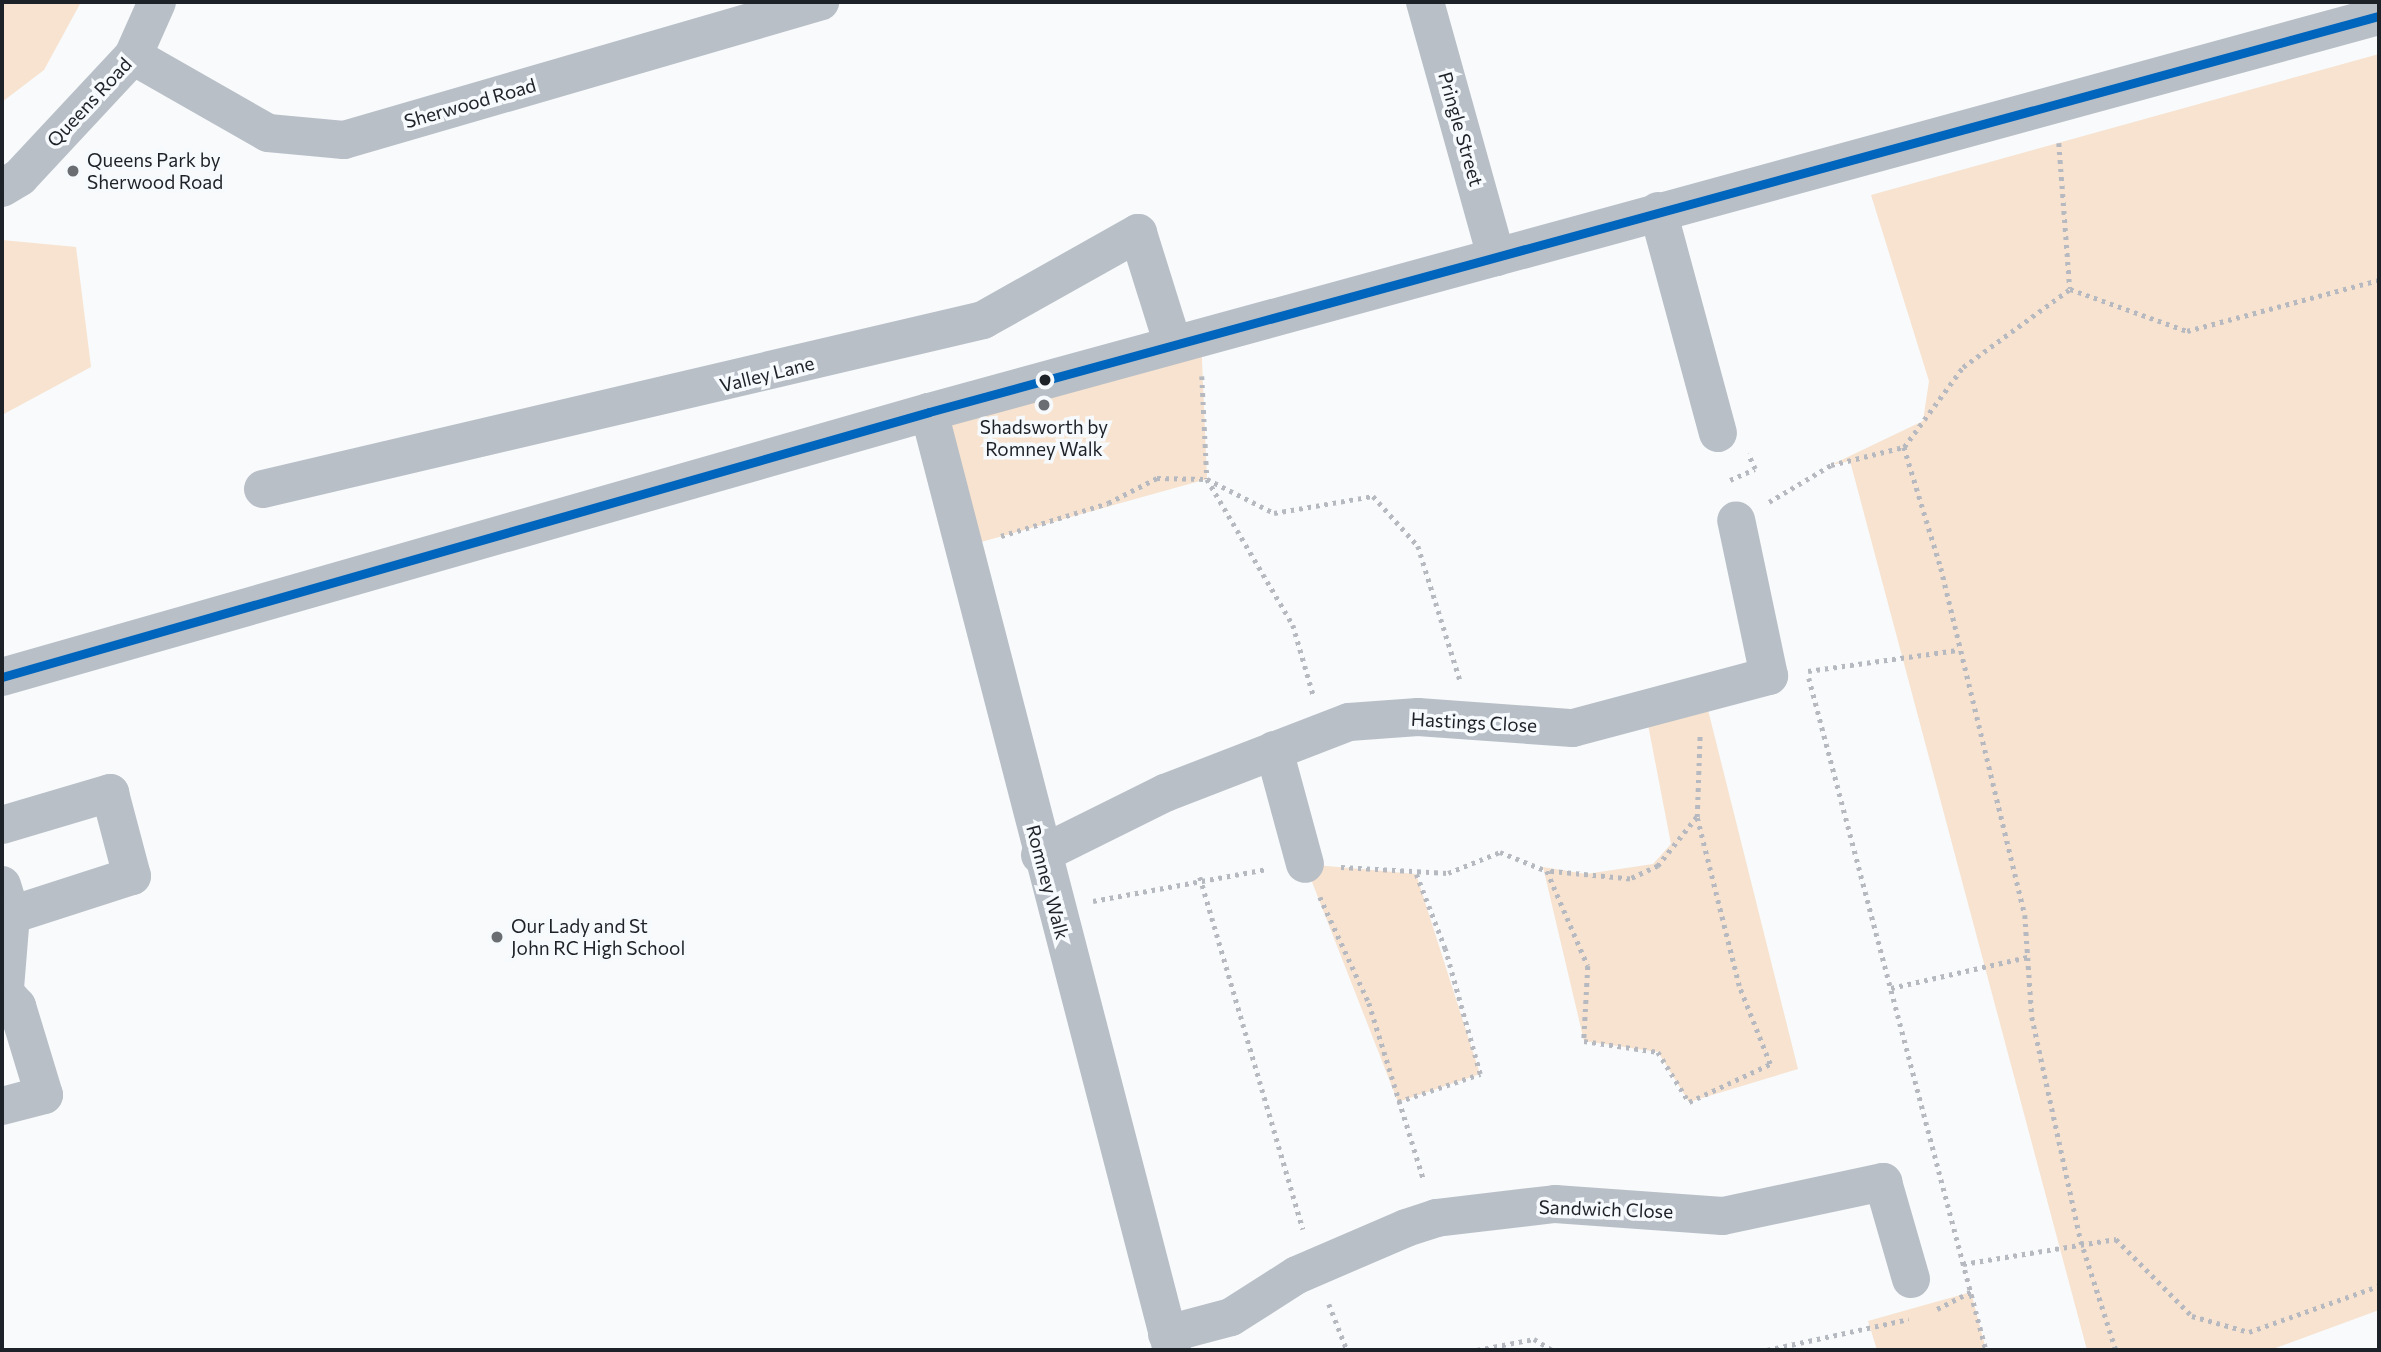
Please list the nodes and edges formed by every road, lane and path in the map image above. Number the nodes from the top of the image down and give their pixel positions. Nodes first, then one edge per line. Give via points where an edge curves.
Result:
1 (157, 2) edge
2 (820, 2) edge
3 (1425, 2) edge
4 (2379, 16) edge
5 (708, 17) edge
6 (133, 55) junction
7 (2055, 102) junction
8 (2, 188) edge
9 (1658, 211) junction
10 (1496, 257) junction
11 (2379, 280) edge
12 (2070, 289) junction
13 (1187, 341) junction
14 (929, 412) junction
15 (1718, 433) joint
16 (1904, 447) junction
17 (1207, 479) junction
18 (1720, 484) dead end
19 (263, 489) dead end
20 (1771, 500) junction
21 (1747, 509) junction
22 (962, 547) junction
23 (1958, 650) junction
24 (1807, 671) junction
25 (1769, 676) junction
26 (2, 677) edge
27 (1704, 694) junction
28 (1317, 705) dead end
29 (1473, 721) junction
30 (1274, 750) junction
31 (1697, 817) junction
32 (2, 825) edge
33 (1040, 855) junction
34 (1305, 864) junction
35 (1547, 871) junction
36 (1416, 874) junction
37 (1200, 877) junction
38 (6, 900) edge
39 (1055, 911) junction
40 (2028, 957) junction
41 (1891, 988) junction
42 (4, 989) edge
43 (1398, 1102) junction
44 (2, 1106) edge
45 (1436, 1218) junction
46 (2081, 1241) junction
47 (1963, 1264) junction
48 (1315, 1266) junction
49 (1911, 1279) dead end
50 (2379, 1286) edge
51 (1971, 1292) junction
52 (1822, 1341) junction
53 (1170, 1342) edge
54 (1348, 1350) edge
55 (1478, 1350) edge
56 (1552, 1350) edge
57 (1767, 1350) edge
58 (1825, 1350) edge
59 (1986, 1350) edge
60 (2116, 1350) edge

1 - 6 street, Queens Road
2 - 5 street, Sherwood Road
3 - 10 street, Pringle Street
4 - 7 street
5 - 6 street, Sherwood Road via 344,140 268,133
6 - 8 street, Queens Road via 20,177
7 - 9 street
7 - 12 path
9 - 10 street
9 - 15 street
10 - 13 street
11 - 12 path via 2187,331
12 - 16 path via 1963,367
13 - 14 street
13 - 17 path
13 - 19 street, Valley Lane via 1138,233 983,320
14 - 22 street, Romney Walk
14 - 26 street
15 - 18 path via 1741,441 1755,469
16 - 20 path via 1832,464
16 - 23 path
17 - 22 path via 1157,478 1096,507
17 - 28 path via 1293,625
17 - 29 path via 1274,513 1373,496 1418,546
20 - 21 path
20 - 21 path
21 - 25 street
22 - 33 street, Romney Walk
23 - 24 path
23 - 40 path via 2025,915
24 - 25 path
24 - 41 path
25 - 27 street, Hastings Close
27 - 29 street, Hastings Close via 1573,728
27 - 31 path
29 - 30 street, Hastings Close via 1349,722
30 - 33 street, Hastings Close via 1165,793
30 - 34 street
31 - 35 path via 1658,866 1630,879
31 - 35 path via 1739,986 1770,1064 1689,1102 1658,1052 1584,1041 1588,966
32 - 38 street via 110,793 132,876
33 - 39 street, Romney Walk
34 - 36 path
34 - 37 path
34 - 43 path via 1369,1003
35 - 36 path via 1500,852 1448,873
36 - 43 path via 1446,949 1480,1074
37 - 39 path
37 - 48 path
38 - 42 street
39 - 53 street, Romney Walk
40 - 41 path
40 - 46 path via 2032,1017
41 - 47 path
42 - 44 street via 44,1095
43 - 45 path
45 - 48 street, Sandwich Close
45 - 49 street, Sandwich Close via 1555,1204 1723,1216 1883,1182
46 - 47 path
46 - 50 path via 2116,1239 2192,1316 2249,1332
46 - 60 path
47 - 51 path
48 - 53 street, Sandwich Close via 1231,1317
48 - 54 path
51 - 52 path via 1925,1315
51 - 59 path
52 - 57 path
52 - 58 path
55 - 56 path via 1534,1339

